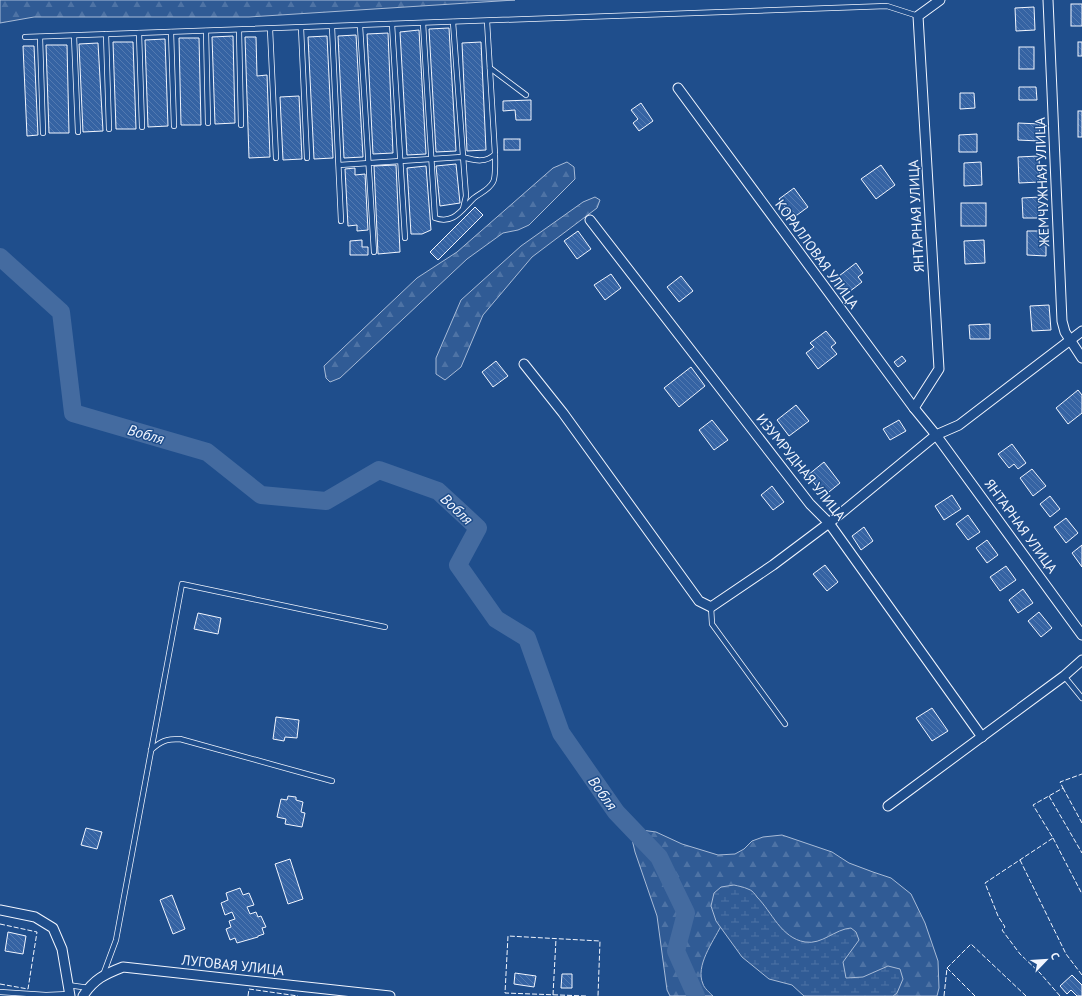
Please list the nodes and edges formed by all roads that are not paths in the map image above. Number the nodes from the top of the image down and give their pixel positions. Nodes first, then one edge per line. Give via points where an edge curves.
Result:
1 (940, 0) edge
2 (1048, 0) edge
3 (918, 16) junction
4 (487, 21) junction
5 (454, 22) junction
6 (423, 23) junction
7 (392, 24) junction
8 (360, 26) junction
9 (332, 27) junction
10 (301, 28) junction
11 (270, 29) junction
12 (238, 30) junction
13 (206, 31) junction
14 (171, 32) junction
15 (139, 33) junction
16 (106, 34) junction
17 (74, 36) junction
18 (25, 37) dead end
19 (40, 37) junction
20 (490, 68) junction
21 (678, 88) dead end
22 (526, 95) dead end
23 (208, 123) dead end
24 (241, 125) dead end
25 (174, 126) dead end
26 (142, 127) dead end
27 (109, 129) dead end
28 (78, 132) dead end
29 (43, 133) dead end
30 (495, 154) junction
31 (462, 157) junction
32 (276, 158) dead end
33 (307, 158) dead end
34 (431, 159) junction
35 (400, 161) junction
36 (369, 163) junction
37 (339, 165) junction
38 (463, 210) junction
39 (590, 220) dead end
40 (341, 221) dead end
41 (405, 238) dead end
42 (374, 252) dead end
43 (1082, 331) edge
44 (1069, 340) junction
45 (1082, 358) edge
46 (524, 364) dead end
47 (914, 408) junction
48 (936, 435) junction
49 (829, 523) junction
50 (711, 607) junction
51 (385, 627) dead end
52 (1082, 635) edge
53 (1082, 660) edge
54 (1064, 676) junction
55 (1082, 698) edge
56 (785, 724) dead end
57 (982, 737) junction
58 (151, 750) junction
59 (332, 781) dead end
60 (888, 806) dead end
61 (0, 910) edge
62 (103, 975) junction
63 (89, 988) junction
64 (0, 992) edge
65 (69, 992) edge
66 (83, 996) edge
67 (390, 996) edge

1 - 3 street
2 - 44 street, ЖЕМЧУЖНАЯ УЛИЦА via 1062,321
3 - 4 lane via 887,6
3 - 47 street, ЯНТАРНАЯ УЛИЦА via 939,369
4 - 5 lane
4 - 20 lane
5 - 6 lane
5 - 31 lane
6 - 7 lane
6 - 34 lane
7 - 8 lane
7 - 35 lane
8 - 9 lane
8 - 36 lane
9 - 10 lane
9 - 37 lane
10 - 11 lane
10 - 33 lane
11 - 12 lane
11 - 32 lane
12 - 13 lane
12 - 24 lane
13 - 14 lane
13 - 23 lane
14 - 15 lane
14 - 25 lane
15 - 16 lane
15 - 26 lane
16 - 17 lane
16 - 27 lane
17 - 19 lane
17 - 28 lane
18 - 19 lane
19 - 29 lane
20 - 22 lane
20 - 30 lane
21 - 47 street, КОРАЛЛОВАЯ УЛИЦА
30 - 31 lane via 486,160 478,161
30 - 38 lane via 493,182
31 - 34 lane
31 - 38 lane via 466,196
34 - 35 lane
34 - 38 lane via 435,218 449,220
35 - 36 lane
35 - 41 lane
36 - 37 lane
36 - 42 lane
37 - 40 lane
39 - 49 street, ИЗУМРУДНАЯ УЛИЦА via 810,504
43 - 44 street
44 - 45 street, ЖЕМЧУЖНАЯ УЛИЦА
44 - 48 street via 959,425
46 - 50 street via 563,413 699,601
47 - 48 street, КОРАЛЛОВАЯ УЛИЦА
48 - 49 street
48 - 52 street, ЯНТАРНАЯ УЛИЦА
49 - 50 street via 773,566
49 - 57 street, ИЗУМРУДНАЯ УЛИЦА
50 - 56 lane via 712,624
51 - 58 lane via 182,584
53 - 54 street
54 - 55 lane
54 - 57 street
57 - 60 street
58 - 59 lane via 160,742 180,739
58 - 62 lane via 116,940
61 - 65 street via 35,918 53,928 62,949
62 - 63 street, ЛУГОВАЯ УЛИЦА
62 - 67 street, ЛУГОВАЯ УЛИЦА via 123,967
63 - 65 lane
63 - 66 street, ЛУГОВАЯ УЛИЦА
64 - 65 lane via 46,995

